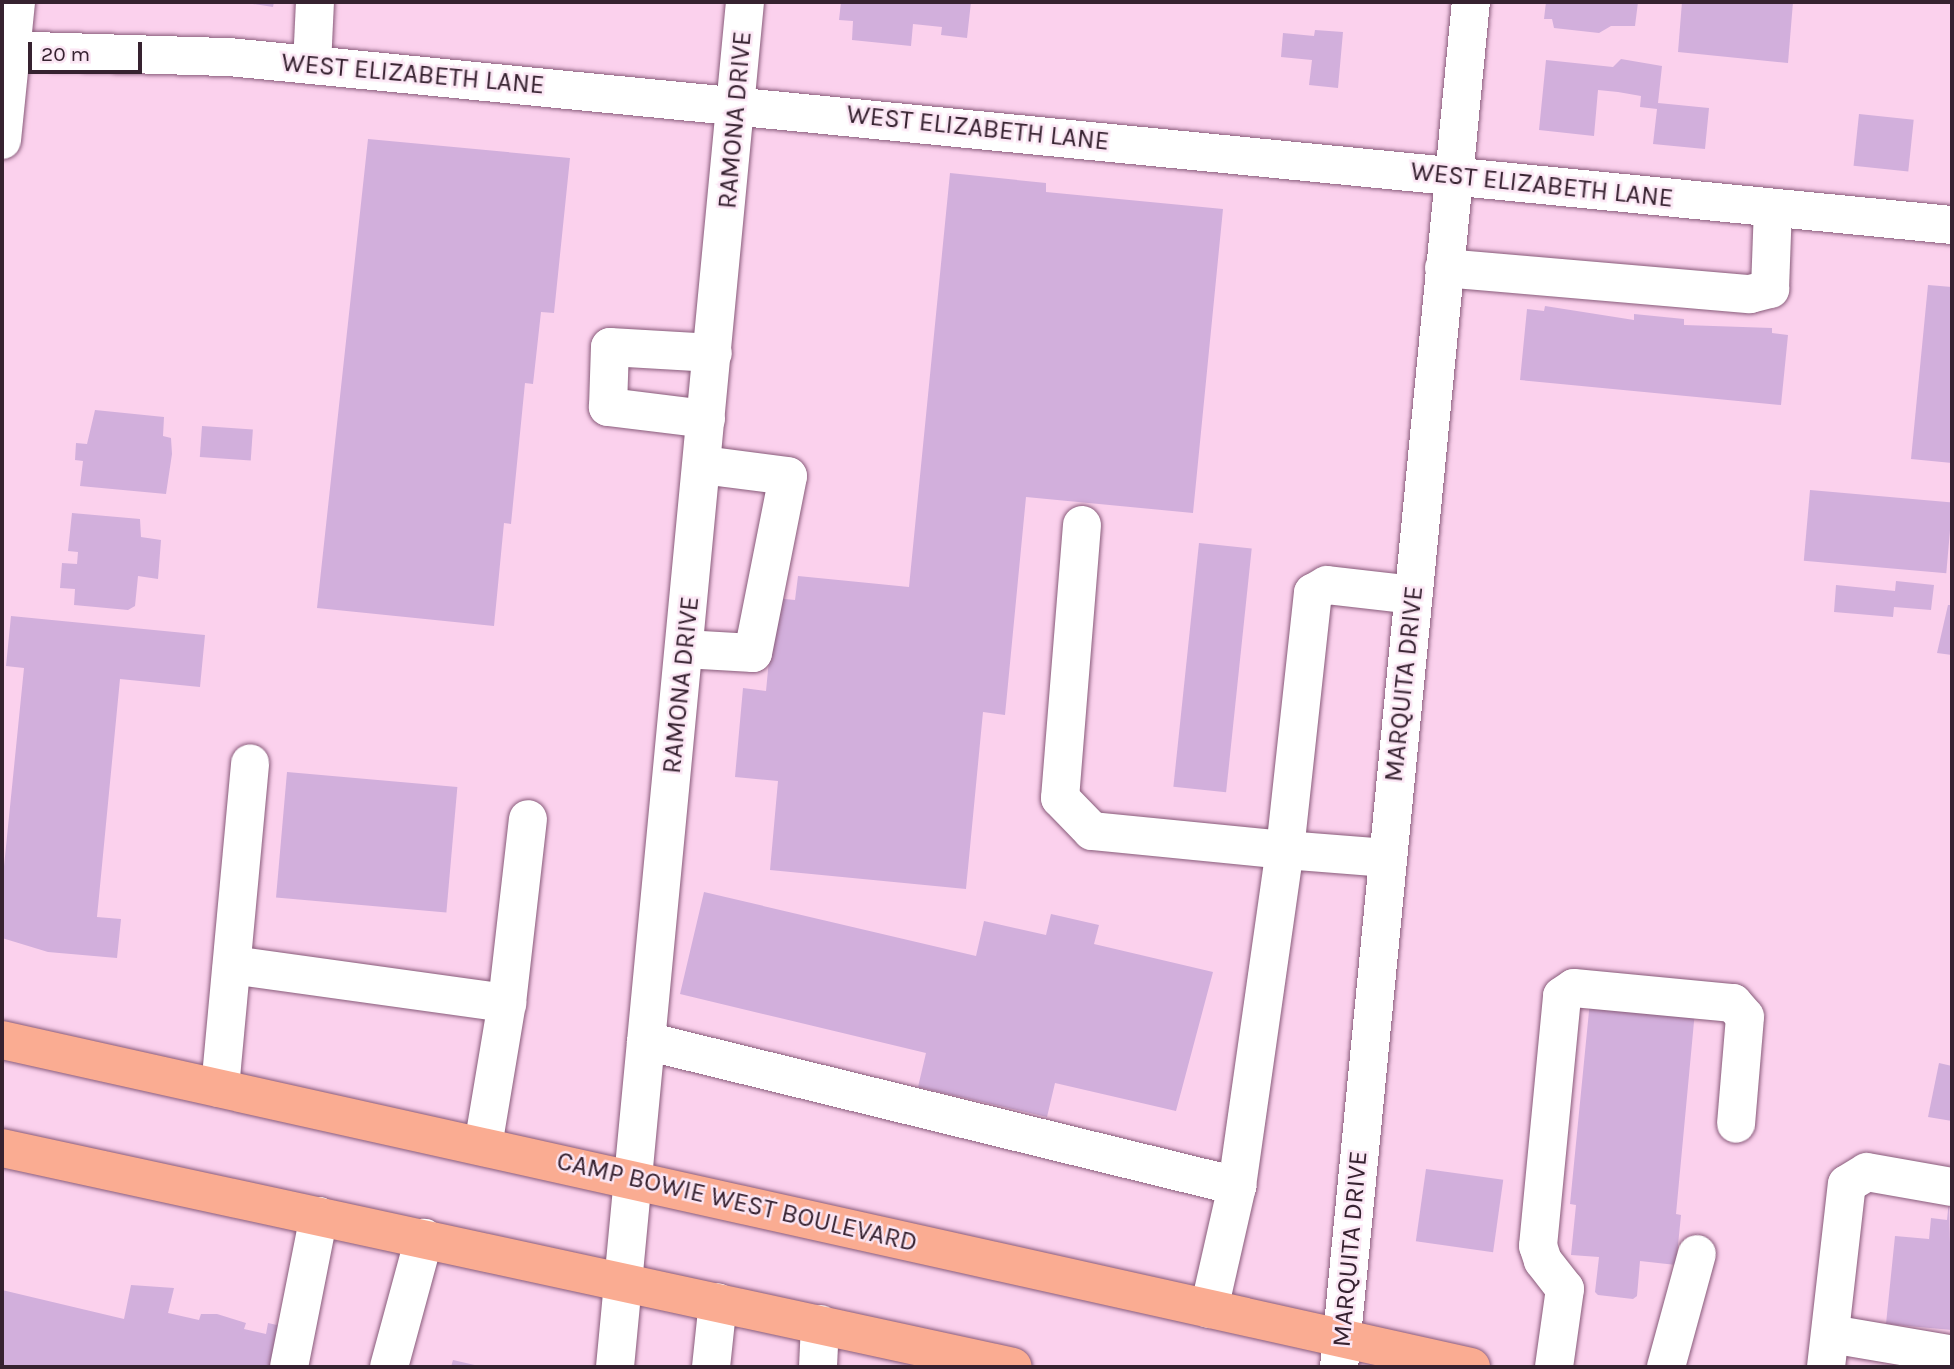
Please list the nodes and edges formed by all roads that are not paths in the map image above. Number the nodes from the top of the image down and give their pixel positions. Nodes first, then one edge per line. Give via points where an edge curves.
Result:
1 (16, 2) edge
2 (315, 2) edge
3 (745, 2) edge
4 (1471, 2) edge
5 (6, 50) edge
6 (312, 65) junction
7 (737, 104) junction
8 (2, 140) edge
9 (1454, 177) junction
10 (1773, 208) junction
11 (1952, 225) edge
12 (1444, 268) junction
13 (713, 353) junction
14 (706, 419) junction
15 (702, 465) junction
16 (1082, 525) dead end
17 (1413, 595) junction
18 (684, 649) junction
19 (250, 763) dead end
20 (528, 819) dead end
21 (1285, 850) junction
22 (1387, 858) junction
23 (232, 965) junction
24 (507, 1003) junction
25 (2, 1040) edge
26 (646, 1041) junction
27 (220, 1088) junction
28 (1736, 1124) dead end
29 (483, 1146) junction
30 (2, 1148) edge
31 (633, 1178) junction
32 (1237, 1186) junction
33 (1952, 1187) edge
34 (319, 1216) junction
35 (424, 1238) junction
36 (1697, 1254) dead end
37 (623, 1280) junction
38 (718, 1302) junction
39 (1209, 1309) junction
40 (820, 1324) junction
41 (1828, 1351) edge
42 (1340, 1353) edge
43 (1948, 1358) edge
44 (289, 1367) edge
45 (389, 1367) edge
46 (615, 1367) edge
47 (711, 1367) edge
48 (818, 1367) edge
49 (1013, 1367) edge
50 (1471, 1367) edge
51 (1554, 1367) edge
52 (1666, 1367) edge

1 - 5 street
2 - 6 street
3 - 7 street, RAMONA DRIVE
4 - 9 street, MARQUITA DRIVE
5 - 6 street, WEST ELIZABETH LANE via 229,57
5 - 8 street
6 - 7 street, WEST ELIZABETH LANE
7 - 9 street, WEST ELIZABETH LANE
7 - 13 street, RAMONA DRIVE
9 - 10 street, WEST ELIZABETH LANE
9 - 12 street, MARQUITA DRIVE
10 - 11 street, WEST ELIZABETH LANE
10 - 12 street via 1770,289 1750,294
12 - 17 street, MARQUITA DRIVE
13 - 14 street, RAMONA DRIVE
13 - 14 street via 610,347 608,407
14 - 15 street, RAMONA DRIVE
15 - 18 street, RAMONA DRIVE
15 - 18 street via 788,476 753,653
16 - 21 street via 1060,798 1092,831
17 - 21 street via 1327,585 1312,593
17 - 22 street, MARQUITA DRIVE
18 - 26 street, RAMONA DRIVE
19 - 23 street
20 - 24 street
21 - 22 street
21 - 32 street
22 - 42 street, MARQUITA DRIVE
23 - 24 street
23 - 27 street
24 - 29 street
25 - 27 main road, CAMP BOWIE WEST BOULEVARD
26 - 31 street, RAMONA DRIVE
26 - 32 street
27 - 29 main road, CAMP BOWIE WEST BOULEVARD
28 - 51 street via 1745,1017 1732,1003 1574,988 1562,996 1538,1245 1543,1261 1565,1289
29 - 31 main road, CAMP BOWIE WEST BOULEVARD
30 - 34 main road
31 - 37 street, RAMONA DRIVE
31 - 39 main road, CAMP BOWIE WEST BOULEVARD
32 - 39 street
33 - 41 street via 1867,1172 1847,1184
34 - 35 main road
34 - 44 street
35 - 37 main road
35 - 45 street
36 - 52 street
37 - 38 main road
37 - 46 street, RAMONA DRIVE
38 - 40 main road
38 - 47 street
39 - 42 main road, CAMP BOWIE WEST BOULEVARD
40 - 48 street
40 - 49 main road
41 - 43 street
42 - 50 main road, CAMP BOWIE WEST BOULEVARD

